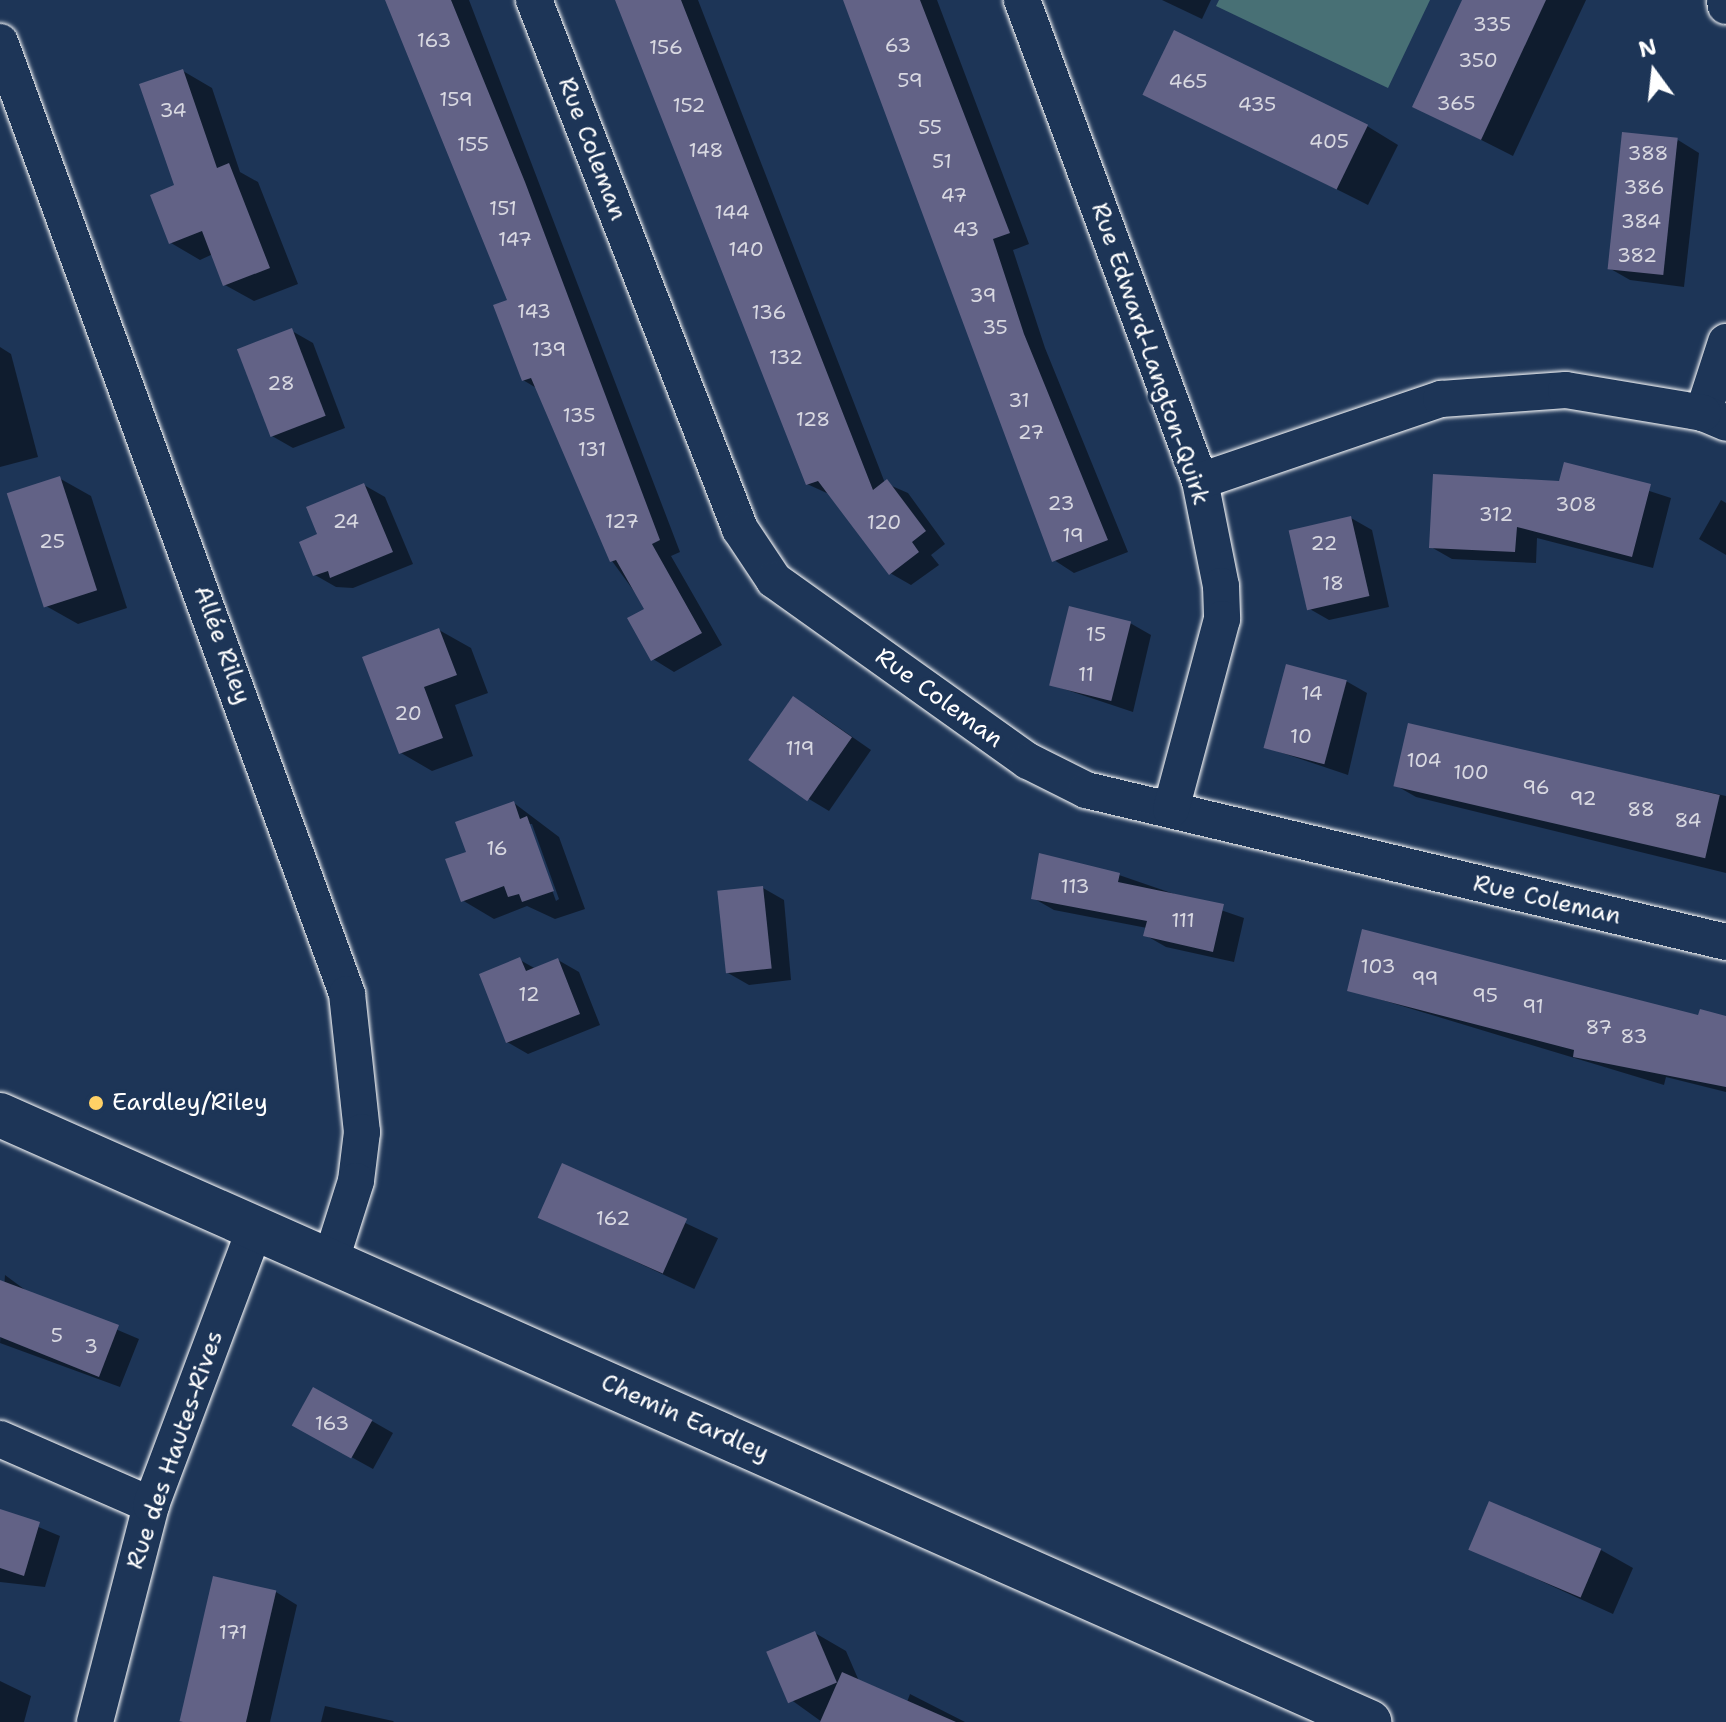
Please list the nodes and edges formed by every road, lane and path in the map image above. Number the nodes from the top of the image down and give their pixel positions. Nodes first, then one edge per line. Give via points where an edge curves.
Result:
1 (534, 0) edge
2 (1022, 0) edge
3 (0, 42) edge
4 (1726, 342) edge
5 (1714, 418) edge
6 (1200, 481) junction
7 (1171, 809) junction
8 (1726, 942) edge
9 (0, 1115) edge
10 (255, 1229) junction
11 (331, 1260) junction
12 (0, 1439) edge
13 (151, 1505) junction
14 (95, 1722) edge
15 (1369, 1722) edge

1 - 7 street, Rue Coleman via 754,557 774,580 1028,761 1086,790
2 - 6 street, Rue Edward-Langton-Quirk
3 - 11 street, Allée Riley via 347,994 362,1132 356,1181
4 - 5 street
5 - 6 street via 1566,390 1441,399
6 - 7 street, Rue Edward-Langton-Quirk via 1222,619
7 - 8 street, Rue Coleman
9 - 10 main road, Chemin Eardley
10 - 11 main road, Chemin Eardley
10 - 13 street, Rue des Hautes-Rives
11 - 15 main road, Chemin Eardley
12 - 13 street
13 - 14 street, Rue des Hautes-Rives

